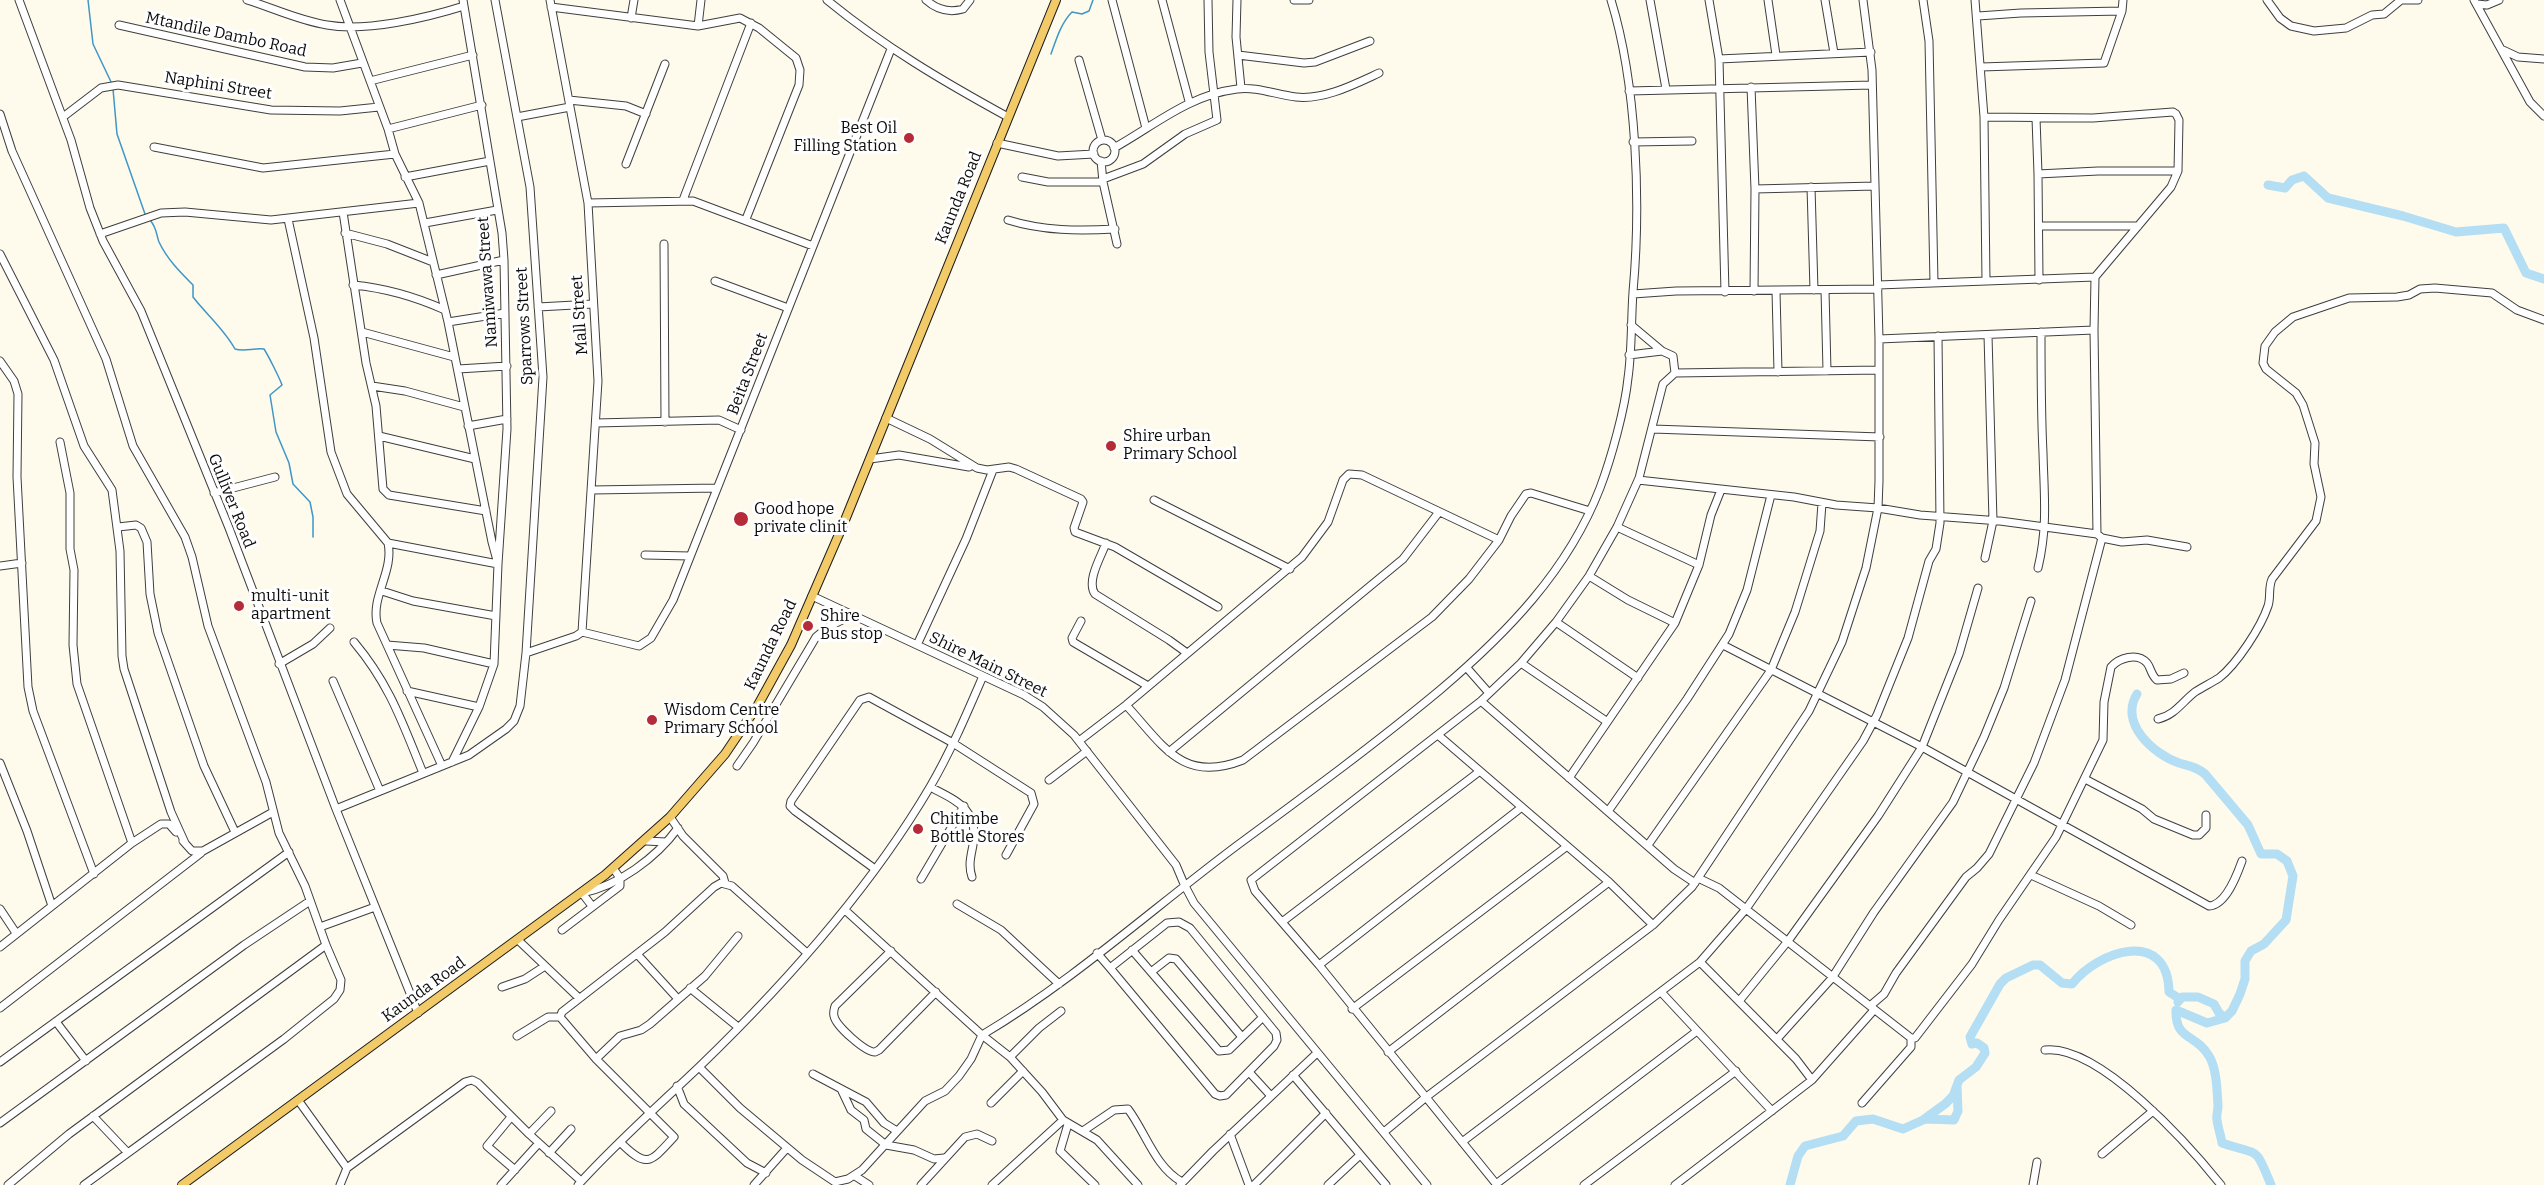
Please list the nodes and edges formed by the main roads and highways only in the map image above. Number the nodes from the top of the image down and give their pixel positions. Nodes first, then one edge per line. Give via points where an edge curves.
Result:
1 (1056, 0) edge
2 (182, 1185) edge

1 - 2 main road, Kaunda Road via 791,645 725,754 670,817 614,868

